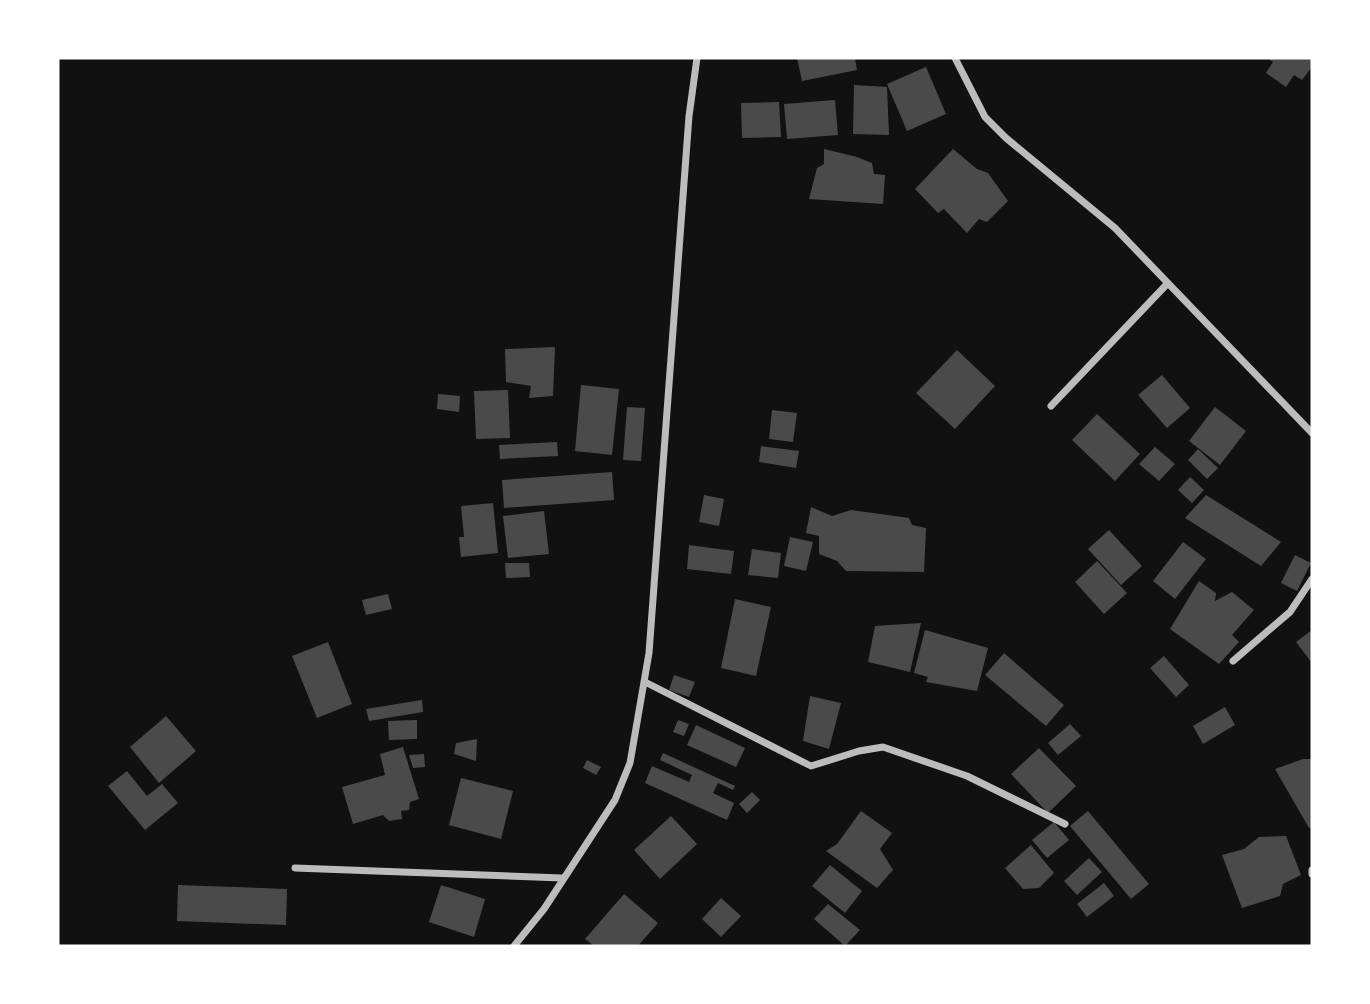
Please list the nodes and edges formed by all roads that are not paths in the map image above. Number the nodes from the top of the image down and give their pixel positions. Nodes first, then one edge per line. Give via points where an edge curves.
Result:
1 (697, 58) edge
2 (955, 58) edge
3 (1168, 283) junction
4 (1051, 406) dead end
5 (1312, 433) edge
6 (1312, 579) edge
7 (1233, 661) dead end
8 (645, 682) junction
9 (1065, 824) dead end
10 (295, 868) dead end
11 (562, 878) junction
12 (514, 946) edge

1 - 8 street
2 - 3 street via 985,117 1115,228
3 - 4 street
3 - 5 street
6 - 7 street via 1290,612
8 - 9 street via 811,766 883,747 968,776
8 - 11 street via 630,762 615,800
10 - 11 street
11 - 12 street

